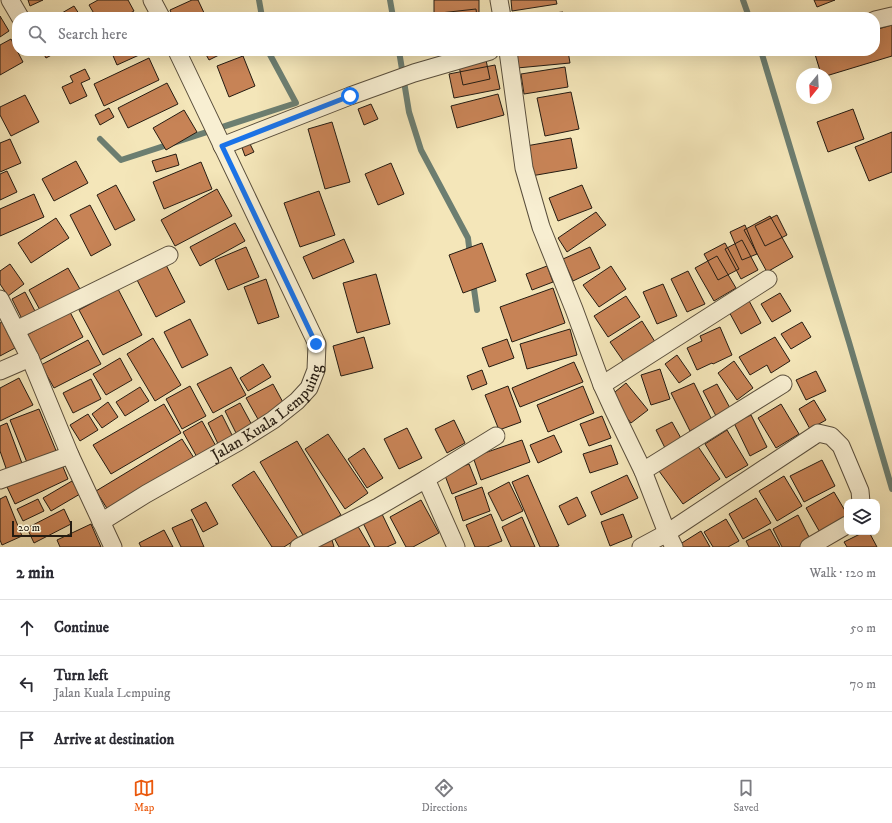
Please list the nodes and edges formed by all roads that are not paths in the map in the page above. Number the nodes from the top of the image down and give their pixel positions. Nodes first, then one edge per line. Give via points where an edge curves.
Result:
1 (10, 0) edge
2 (152, 0) edge
3 (499, 0) edge
4 (17, 12) edge
5 (158, 12) edge
6 (501, 12) edge
7 (892, 16) edge
8 (880, 19) edge
9 (179, 56) edge
10 (473, 56) edge
11 (509, 56) edge
12 (220, 141) junction
13 (169, 256) dead end
14 (768, 280) dead end
15 (0, 299) edge
16 (16, 330) junction
17 (30, 358) junction
18 (0, 371) edge
19 (783, 384) dead end
20 (602, 385) junction
21 (496, 436) dead end
22 (70, 455) junction
23 (643, 471) junction
24 (426, 479) junction
25 (0, 480) edge
26 (861, 499) edge
27 (100, 522) junction
28 (844, 528) edge
29 (670, 540) edge
30 (113, 547) edge
31 (299, 547) edge
32 (456, 547) edge
33 (641, 547) edge
34 (809, 547) edge

1 - 4 street
2 - 5 street
3 - 6 street
7 - 8 street
9 - 12 street, Jalan Kuala Lempuing
10 - 12 street via 414,73
11 - 20 street via 524,168 541,227
12 - 27 street, Jalan Kuala Lempuing via 316,344 316,370 309,388 273,420
13 - 16 street
14 - 20 street
15 - 16 street
16 - 17 street
17 - 18 street
17 - 22 street
19 - 23 street
20 - 23 street
21 - 24 street
22 - 25 street
22 - 27 street
23 - 29 street
24 - 31 street via 378,507
24 - 32 street
26 - 29 street via 841,446 831,436 818,433
27 - 30 street
28 - 34 street
29 - 33 street

